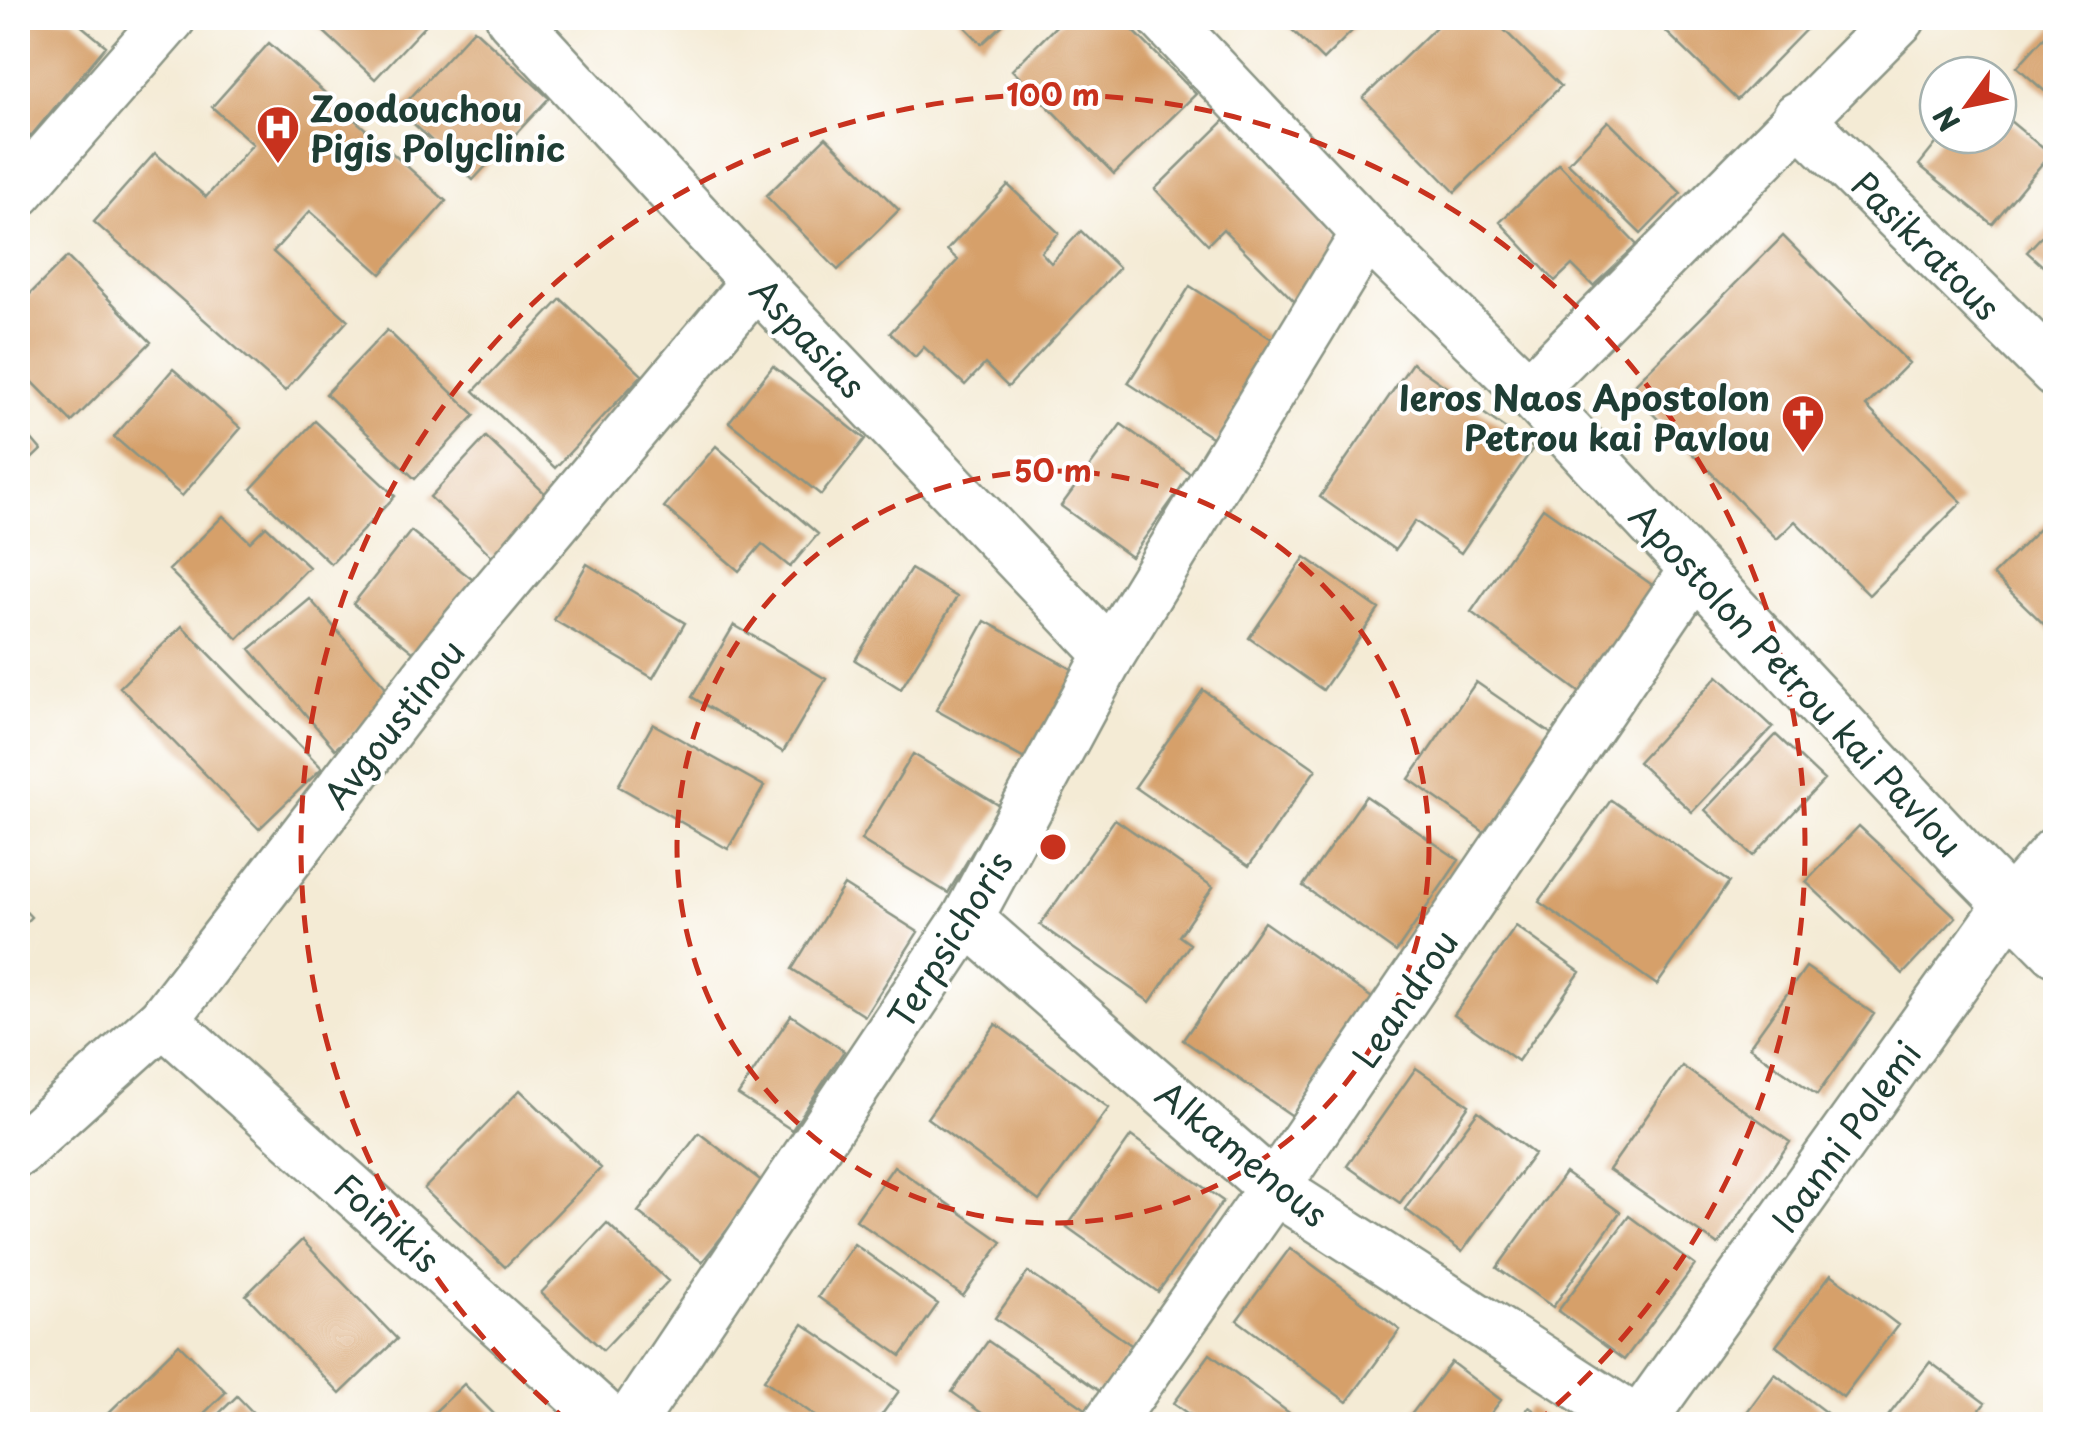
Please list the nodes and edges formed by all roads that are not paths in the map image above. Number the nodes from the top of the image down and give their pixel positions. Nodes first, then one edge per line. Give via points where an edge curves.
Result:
1 (170, 18) edge
2 (512, 18) edge
3 (1164, 18) edge
4 (1900, 18) edge
5 (1798, 117) junction
6 (18, 192) edge
7 (1367, 232) junction
8 (756, 282) junction
9 (2056, 372) edge
10 (1530, 391) junction
11 (1695, 569) junction
12 (1110, 654) junction
13 (2056, 852) edge
14 (2009, 906) junction
15 (968, 920) junction
16 (2056, 951) edge
17 (163, 1020) junction
18 (18, 1151) edge
19 (1274, 1188) junction
20 (613, 1424) edge
21 (628, 1424) edge
22 (1108, 1424) edge
23 (1640, 1424) edge

1 - 6 street
2 - 8 street, Aspasias
3 - 7 street, Apostolon Petrou kai Pavlou
4 - 5 street
5 - 9 street, Pasikratous
5 - 10 street
7 - 10 street, Apostolon Petrou kai Pavlou
7 - 12 street, Terpsichoris
8 - 12 street, Aspasias
8 - 17 street, Avgoustinou via 451,646
10 - 11 street, Apostolon Petrou kai Pavlou
11 - 14 street, Apostolon Petrou kai Pavlou
11 - 19 street, Leandrou
12 - 15 street, Terpsichoris
13 - 14 street, Ioanni Polemi
14 - 16 street, Apostolon Petrou kai Pavlou
14 - 23 street, Ioanni Polemi
15 - 19 street, Alkamenous
15 - 21 street, Terpsichoris
17 - 18 street, Avgoustinou
17 - 20 street, Foinikis
19 - 22 street, Leandrou
19 - 23 street, Alkamenous

